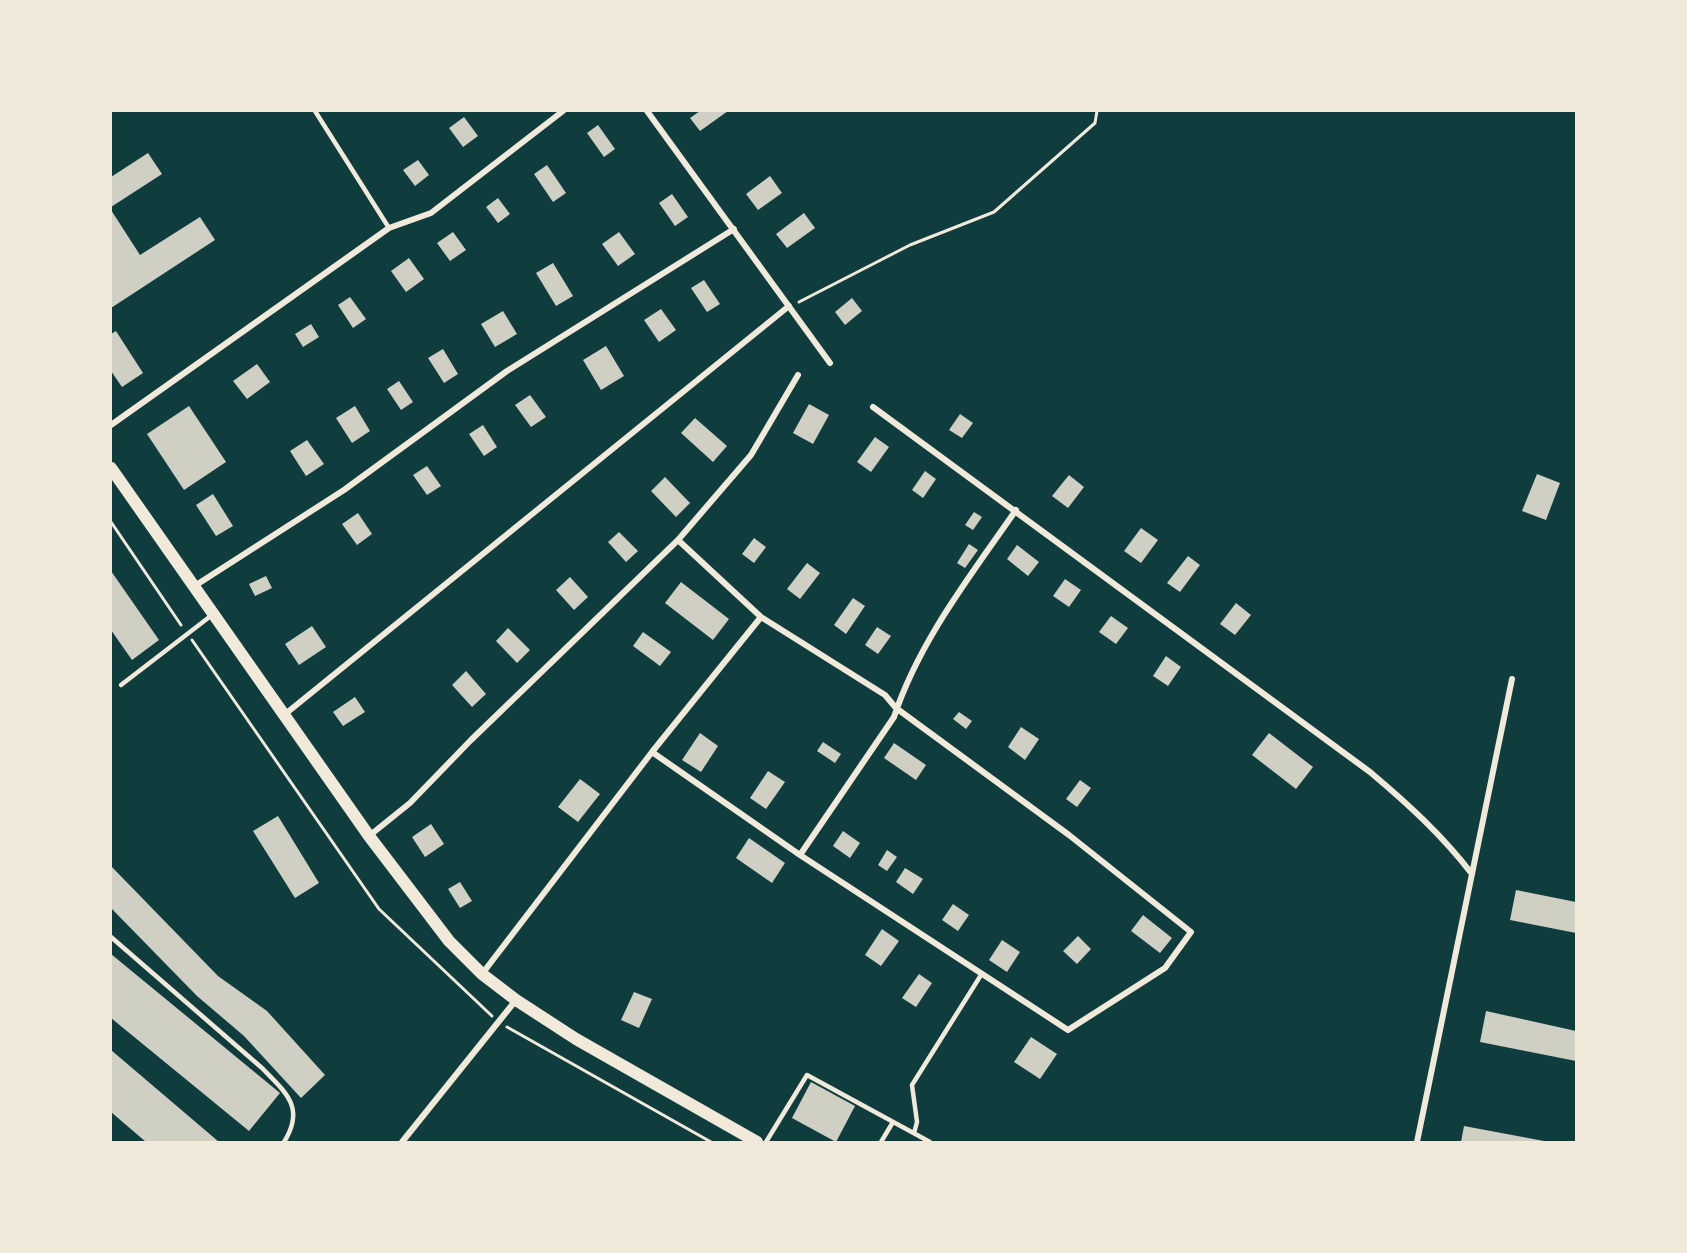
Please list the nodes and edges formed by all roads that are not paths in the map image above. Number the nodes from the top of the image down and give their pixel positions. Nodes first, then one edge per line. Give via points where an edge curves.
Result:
1 (315, 111) edge
2 (563, 111) edge
3 (647, 111) edge
4 (389, 228) junction
5 (734, 229) junction
6 (789, 306) junction
7 (830, 363) dead end
8 (798, 375) dead end
9 (873, 406) dead end
10 (111, 425) edge
11 (111, 468) edge
12 (1016, 510) junction
13 (678, 540) junction
14 (193, 587) junction
15 (213, 614) junction
16 (761, 617) junction
17 (1512, 679) dead end
18 (121, 685) dead end
19 (896, 708) junction
20 (284, 715) junction
21 (652, 752) junction
22 (369, 836) junction
23 (800, 855) junction
24 (1472, 874) junction
25 (111, 937) edge
26 (482, 974) junction
27 (981, 975) junction
28 (516, 1000) junction
29 (893, 1122) junction
30 (914, 1133) junction
31 (284, 1142) edge
32 (402, 1142) edge
33 (757, 1142) edge
34 (766, 1142) edge
35 (881, 1142) edge
36 (930, 1142) edge
37 (1417, 1142) edge

1 - 4 lane
2 - 4 street via 431,213
3 - 5 street
4 - 10 street
5 - 6 street
5 - 14 street via 507,371 344,490
6 - 7 street
6 - 20 street
8 - 13 street via 751,455
9 - 12 street
11 - 14 main road
12 - 19 street via 928,641
12 - 24 street via 1370,772 1418,812
13 - 16 street
13 - 22 street via 410,803
14 - 15 main road
15 - 18 lane
15 - 20 main road
16 - 19 street via 885,695
16 - 21 street
17 - 24 street
19 - 23 street via 894,717
19 - 27 street via 1069,835 1191,932 1165,968 1068,1030
20 - 22 main road
21 - 23 street
21 - 26 street
22 - 26 main road via 449,941
23 - 27 street
24 - 37 street
25 - 31 lane via 284,1091 295,1113
26 - 28 main road
27 - 30 lane via 912,1085 917,1122
28 - 32 street
28 - 33 main road via 576,1039
29 - 30 lane
29 - 34 lane via 807,1075
29 - 35 lane
30 - 36 lane

